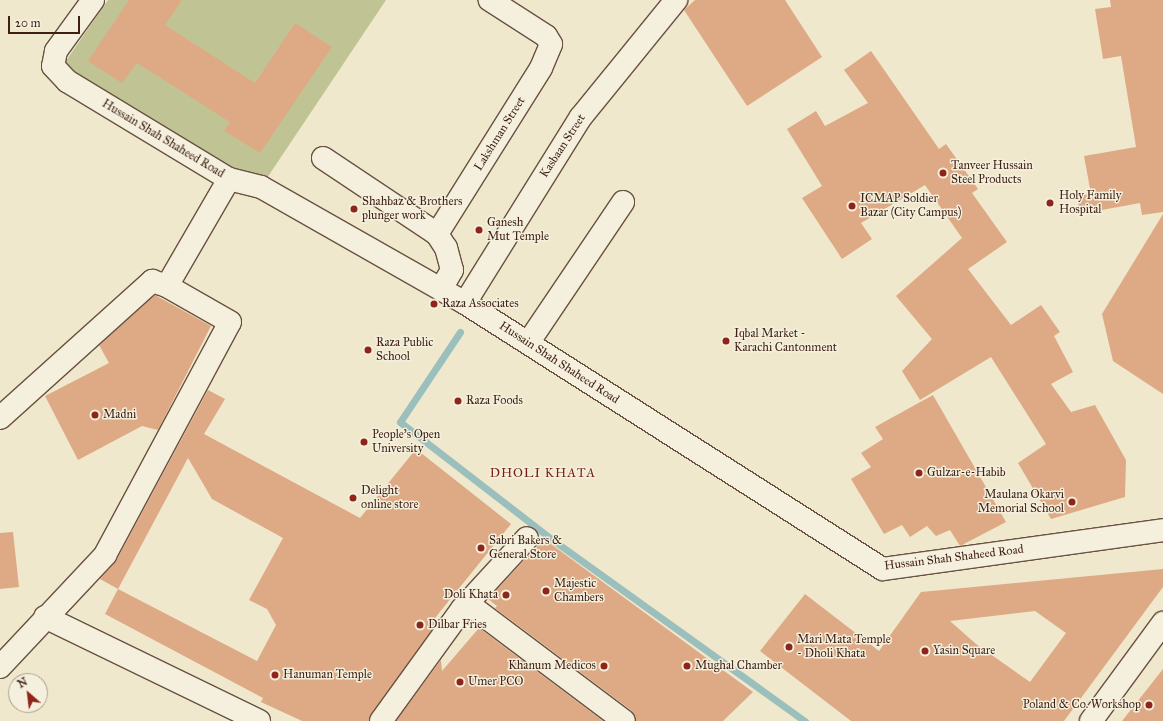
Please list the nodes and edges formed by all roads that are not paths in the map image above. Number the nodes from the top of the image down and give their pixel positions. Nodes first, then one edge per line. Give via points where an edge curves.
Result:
1 (93, 0) edge
2 (490, 0) edge
3 (676, 0) edge
4 (323, 158) dead end
5 (229, 179) junction
6 (623, 202) dead end
7 (437, 234) junction
8 (167, 286) junction
9 (441, 289) junction
10 (465, 303) junction
11 (528, 343) junction
12 (0, 418) edge
13 (1163, 530) edge
14 (527, 538) dead end
15 (467, 603) junction
16 (45, 617) junction
17 (1163, 623) edge
18 (0, 667) edge
19 (259, 721) edge
20 (381, 721) edge
21 (624, 721) edge
22 (1091, 721) edge

1 - 5 street, Hussain Shah Shaheed Road via 56,51 53,66 68,81
2 - 7 street, Lakshman Street via 546,36 551,44 541,68
3 - 10 street, Kasbaan Street via 581,117
4 - 7 street
5 - 8 street
5 - 9 street, Hussain Shah Shaheed Road via 261,187
6 - 11 street
7 - 9 street via 446,248 452,270
8 - 12 street via 152,281
8 - 16 street via 230,322 105,555
9 - 10 street, Hussain Shah Shaheed Road
10 - 11 street, Hussain Shah Shaheed Road
11 - 13 street, Hussain Shah Shaheed Road via 883,569
14 - 15 street
15 - 20 street
15 - 21 street
16 - 18 street
16 - 19 street
17 - 22 street

